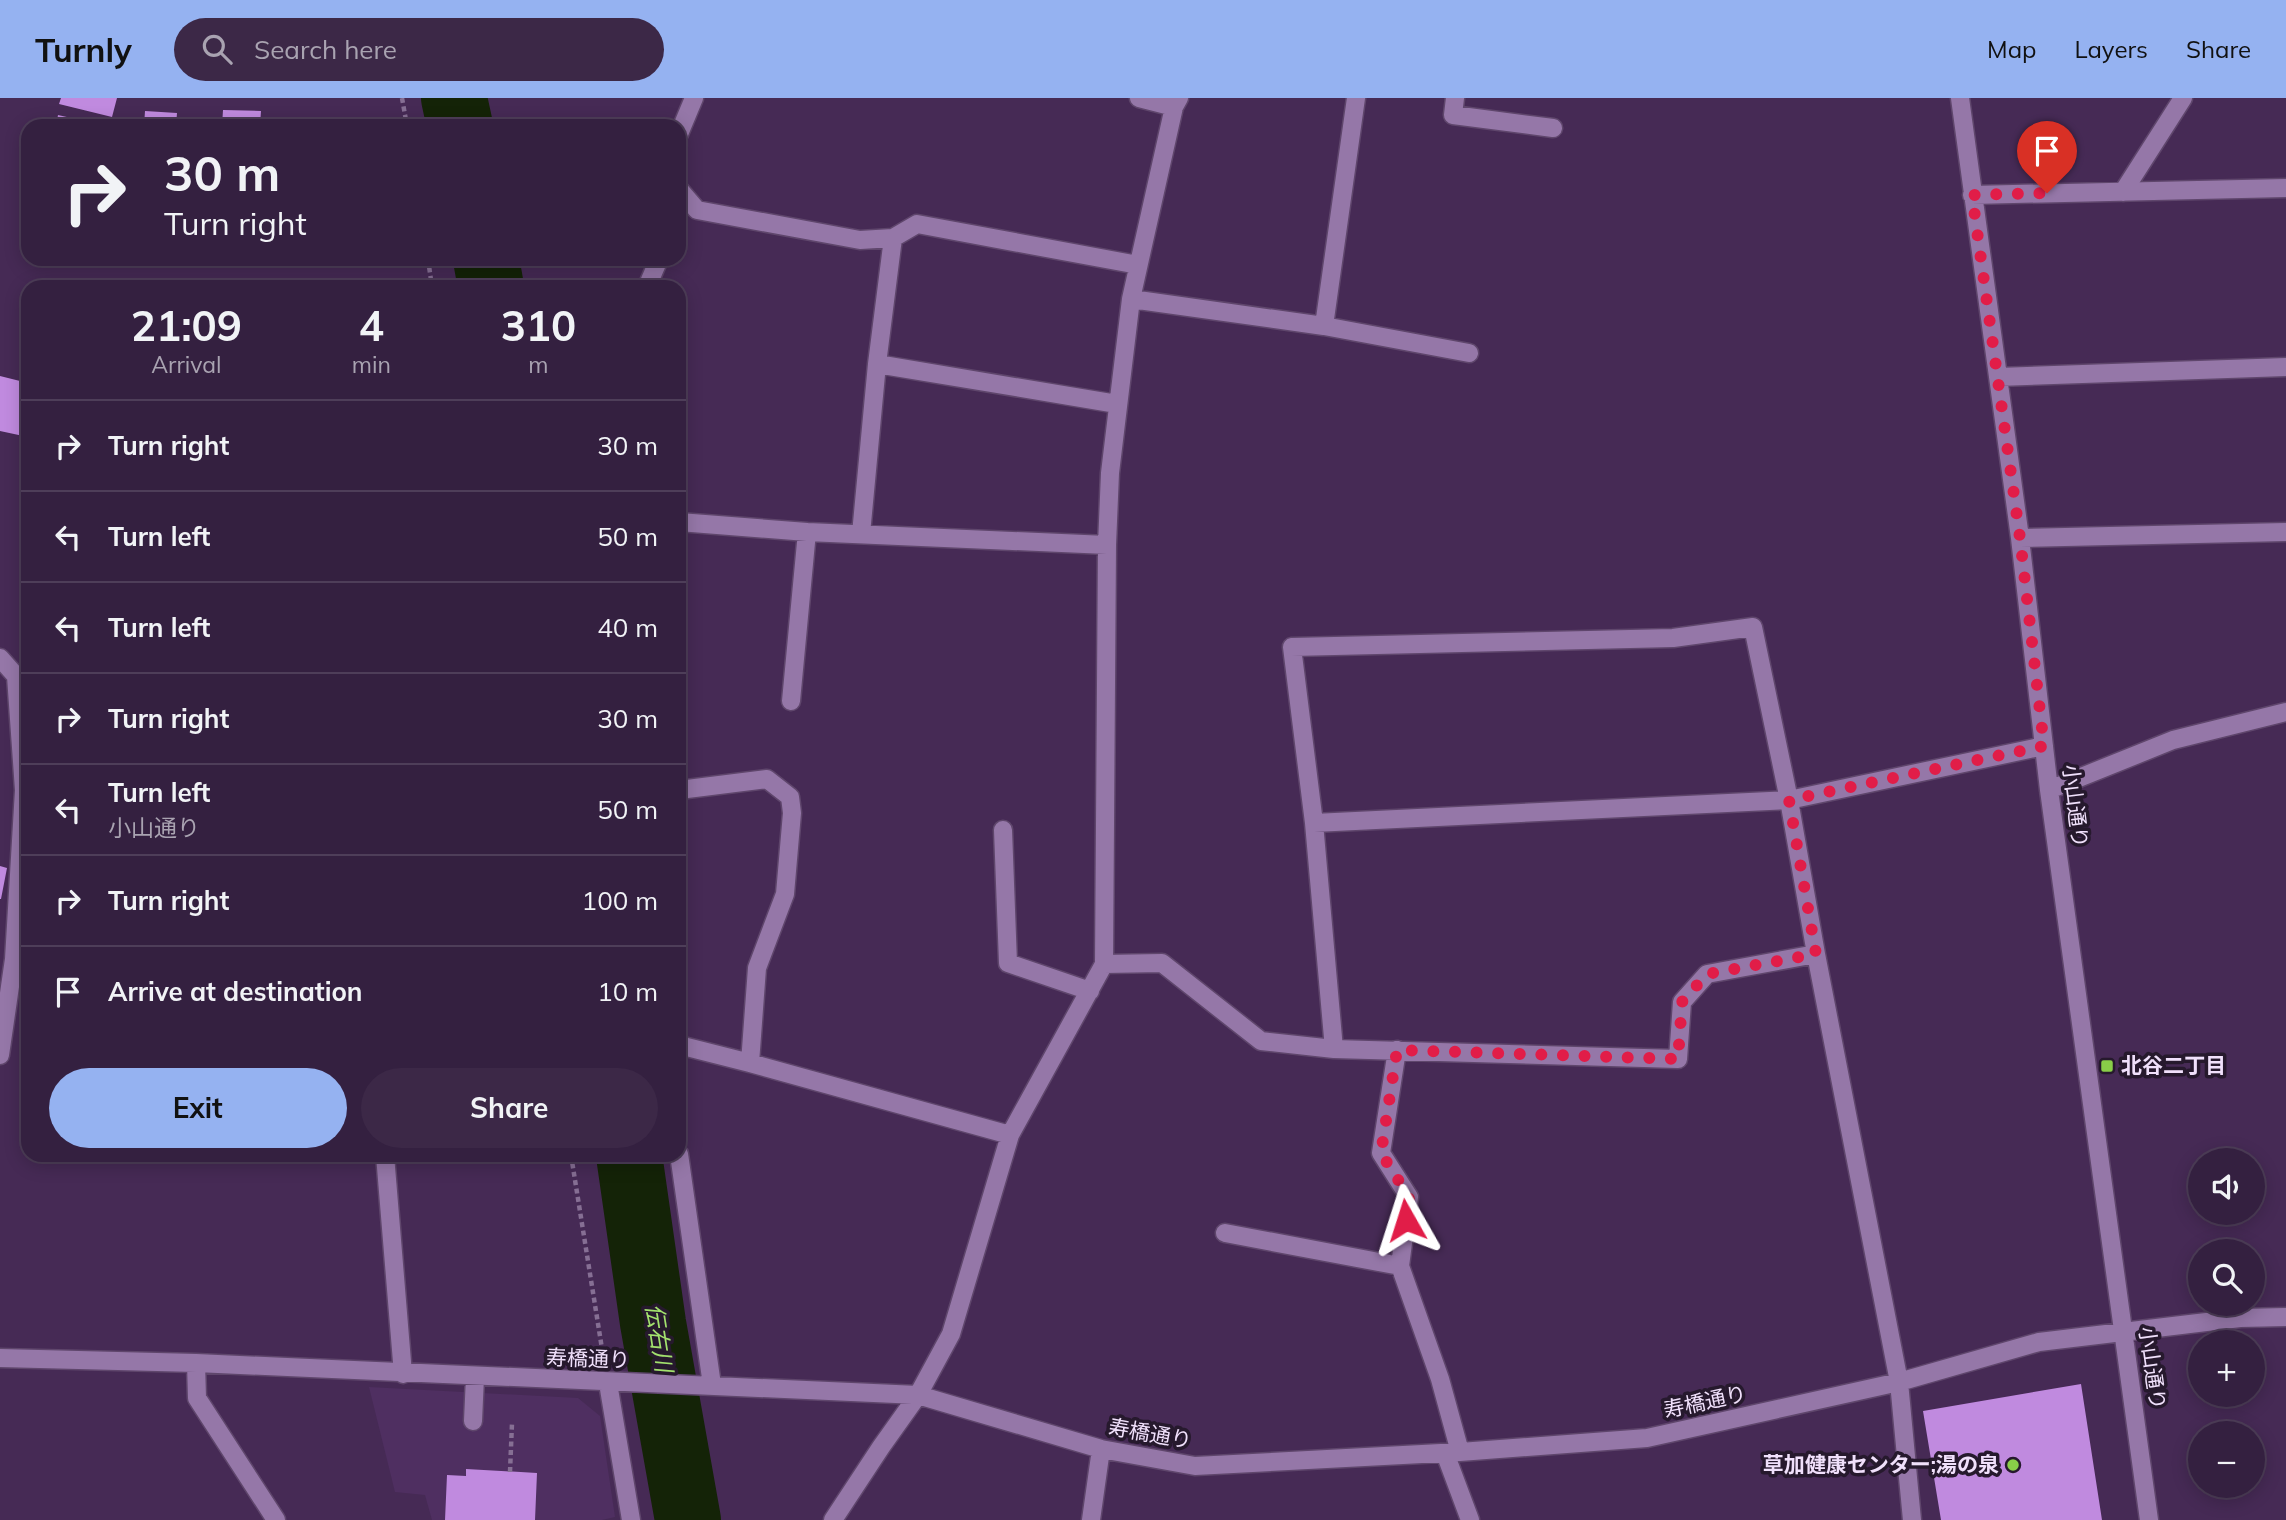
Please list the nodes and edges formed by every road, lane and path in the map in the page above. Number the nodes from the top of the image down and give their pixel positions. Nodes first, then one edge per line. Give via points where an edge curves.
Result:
1 (402, 98) edge
2 (694, 98) edge
3 (1139, 98) edge
4 (1356, 98) edge
5 (1455, 98) edge
6 (1960, 98) edge
7 (2183, 98) edge
8 (1177, 103) edge
9 (406, 119) edge
10 (685, 119) edge
11 (1553, 128) dead end
12 (2286, 188) edge
13 (2123, 191) junction
14 (1972, 195) junction
15 (686, 203) edge
16 (893, 238) junction
17 (1138, 265) junction
18 (1131, 299) junction
19 (1324, 326) junction
20 (1469, 353) dead end
21 (877, 364) junction
22 (2286, 367) edge
23 (1998, 377) junction
24 (1117, 404) junction
25 (686, 523) edge
26 (807, 532) junction
27 (2286, 532) edge
28 (861, 534) junction
29 (2020, 538) junction
30 (1107, 545) junction
31 (0, 658) edge
32 (791, 701) dead end
33 (2286, 712) edge
34 (2044, 746) junction
35 (21, 747) edge
36 (686, 789) edge
37 (2049, 790) junction
38 (1789, 800) junction
39 (1314, 822) junction
40 (1003, 830) dead end
41 (21, 836) edge
42 (1816, 954) junction
43 (1104, 964) junction
44 (1090, 991) junction
45 (686, 1047) edge
46 (1334, 1049) junction
47 (1397, 1050) junction
48 (0, 1055) edge
49 (750, 1063) junction
50 (1010, 1135) junction
51 (387, 1162) edge
52 (572, 1162) edge
53 (680, 1162) edge
54 (1225, 1233) dead end
55 (1400, 1266) junction
56 (2286, 1317) edge
57 (2124, 1332) junction
58 (0, 1358) edge
59 (196, 1363) junction
60 (403, 1374) junction
61 (475, 1377) junction
62 (1899, 1382) junction
63 (608, 1383) junction
64 (705, 1385) junction
65 (918, 1395) junction
66 (473, 1420) dead end
67 (512, 1423) dead end
68 (1101, 1449) junction
69 (1452, 1453) junction
70 (510, 1472) dead end
71 (276, 1520) edge
72 (632, 1520) edge
73 (833, 1520) edge
74 (1091, 1520) edge
75 (1471, 1520) edge
76 (1912, 1520) edge
77 (2149, 1520) edge

1 - 9 path
2 - 10 street
3 - 8 street
4 - 19 street
5 - 11 street via 1453,115
6 - 14 street, 小山通り
7 - 13 street
8 - 17 street
12 - 13 street
13 - 14 street
14 - 23 street, 小山通り
15 - 16 street via 698,210 860,240
16 - 17 street via 917,224
16 - 21 street
17 - 18 street
18 - 19 street
18 - 24 street
19 - 20 street
21 - 24 street
21 - 28 street
22 - 23 street
23 - 29 street, 小山通り
24 - 30 street
25 - 26 street
26 - 28 street
26 - 32 street
27 - 29 street
28 - 30 street
29 - 34 street, 小山通り
30 - 43 street
31 - 35 street via 16,676
33 - 37 street via 2173,740
34 - 37 street, 小山通り
34 - 38 street
36 - 49 street via 767,779 790,797 785,894 757,968
37 - 57 street, 小山通り
38 - 39 street
38 - 39 street via 1753,627 1673,638 1293,647
38 - 42 street
39 - 46 street
40 - 44 street via 1008,963
41 - 48 street via 13,959
42 - 47 street via 1707,974 1682,1002 1678,1059
42 - 62 street
43 - 44 street
43 - 46 street via 1162,963 1261,1041
44 - 50 street
45 - 49 street
46 - 47 street
47 - 55 street via 1381,1153 1409,1197
49 - 50 street
50 - 65 street via 951,1334
51 - 60 street
52 - 63 path
53 - 64 street
54 - 55 street
55 - 69 street via 1440,1379
56 - 57 street, 寿橋通り
57 - 62 street, 寿橋通り via 2039,1342
57 - 77 street, 小山通り
58 - 59 street, 寿橋通り
59 - 60 street, 寿橋通り
59 - 71 street via 197,1398
60 - 61 street, 寿橋通り
61 - 63 street, 寿橋通り
61 - 66 street
62 - 69 street, 寿橋通り via 1647,1438
62 - 76 street
63 - 64 street, 寿橋通り
63 - 72 street
64 - 65 street, 寿橋通り
65 - 68 street, 寿橋通り
65 - 73 street
67 - 70 path
68 - 69 street, 寿橋通り via 1195,1466
68 - 74 street
69 - 75 street

